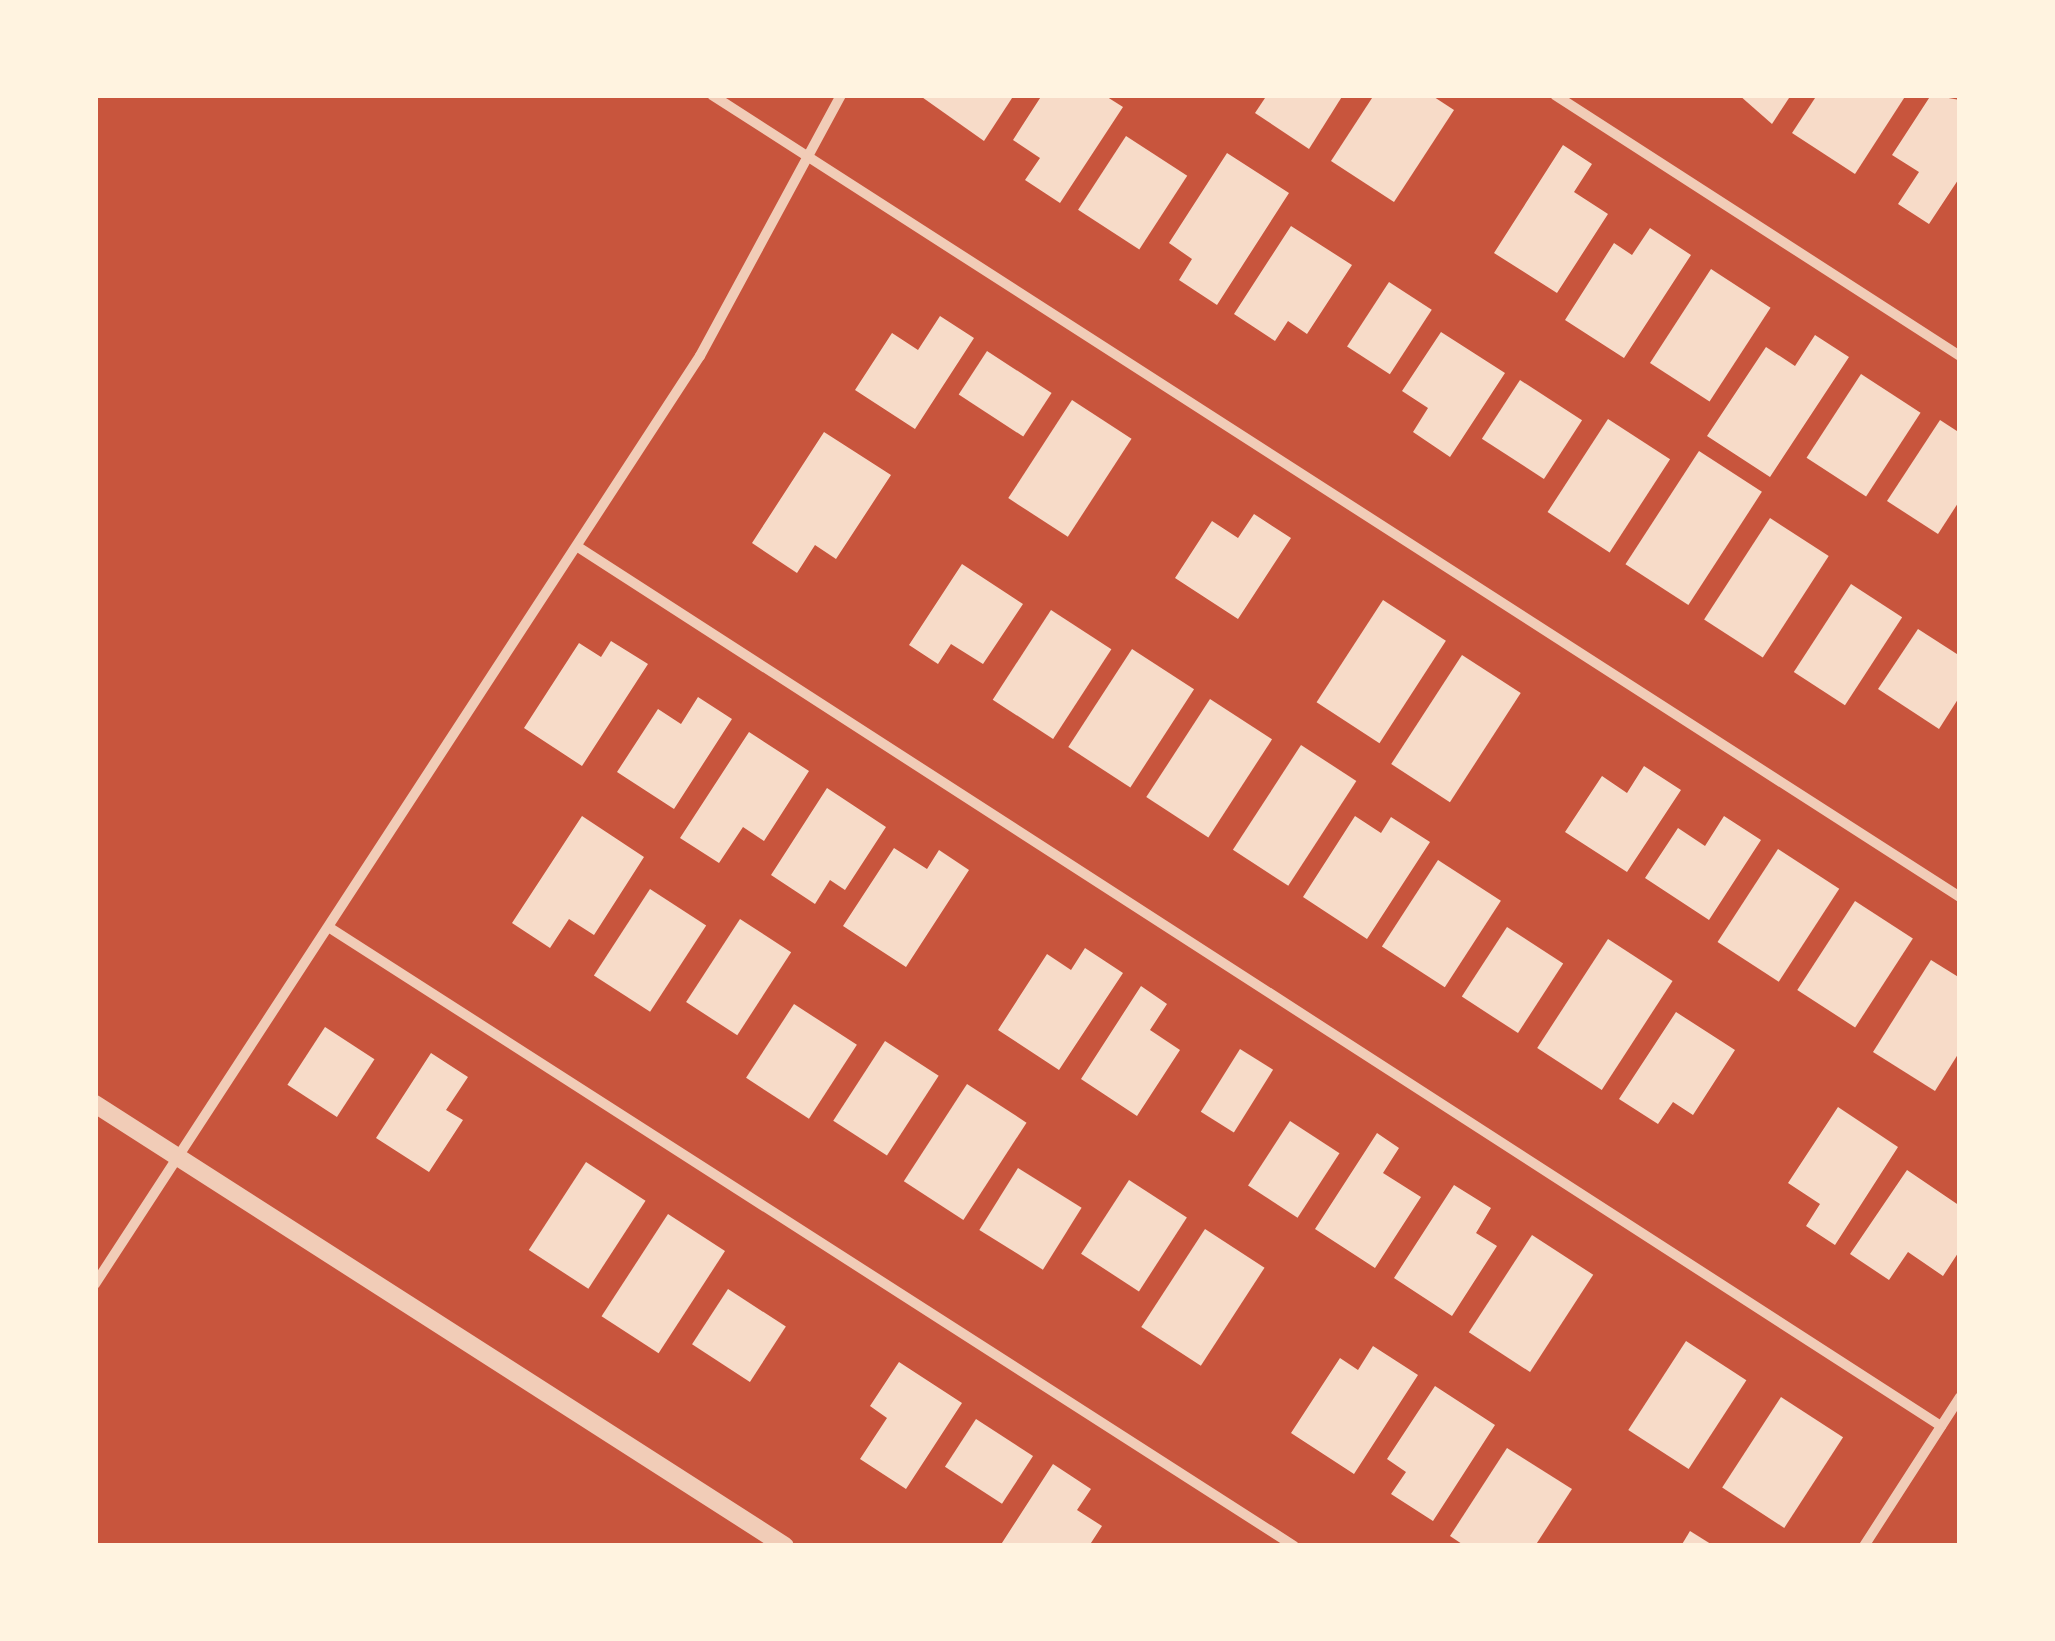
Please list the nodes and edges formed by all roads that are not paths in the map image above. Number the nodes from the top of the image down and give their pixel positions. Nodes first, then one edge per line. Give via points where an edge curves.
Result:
1 (712, 95) edge
2 (841, 95) edge
3 (1556, 95) edge
4 (803, 154) junction
5 (1960, 356) edge
6 (578, 548) junction
7 (1960, 896) edge
8 (330, 928) junction
9 (95, 1104) edge
10 (180, 1158) junction
11 (95, 1284) edge
12 (1960, 1397) edge
13 (1942, 1426) junction
14 (784, 1546) edge
15 (1294, 1546) edge
16 (1864, 1546) edge

1 - 4 street
2 - 4 street
3 - 5 street
4 - 6 street via 700,356
4 - 7 street
6 - 8 street
6 - 13 street
8 - 10 street
8 - 15 street
9 - 10 street
10 - 11 street
10 - 14 street
12 - 13 street
13 - 16 street

